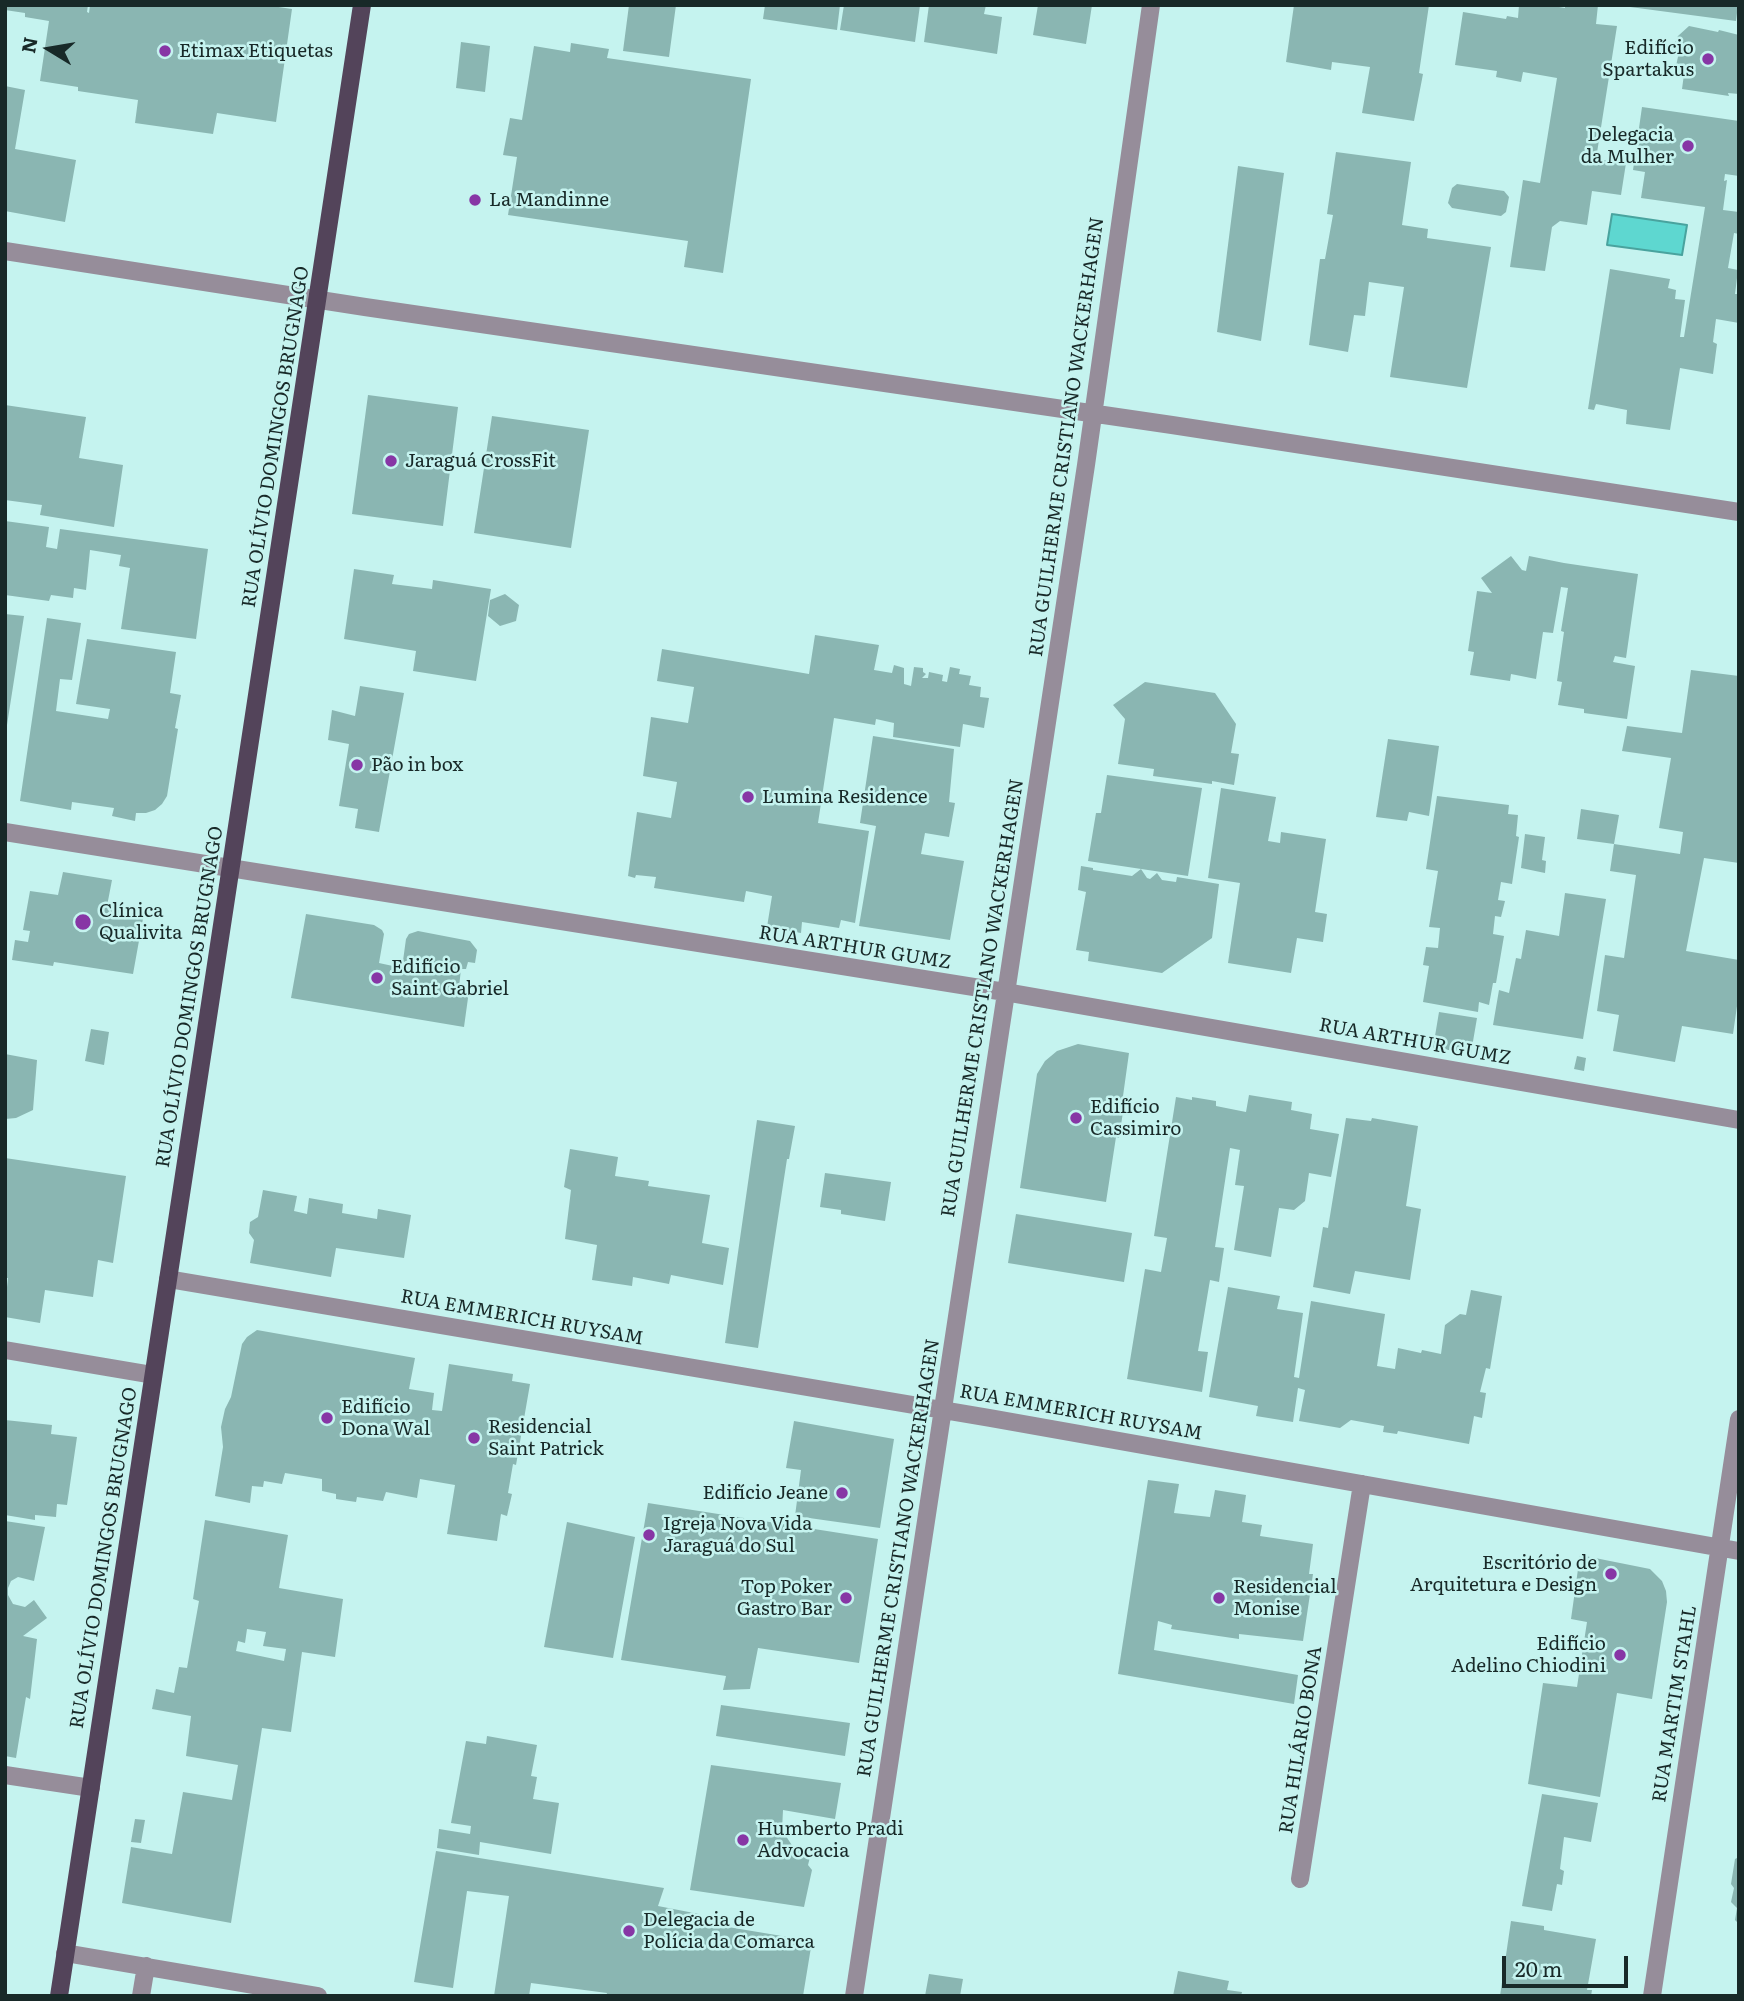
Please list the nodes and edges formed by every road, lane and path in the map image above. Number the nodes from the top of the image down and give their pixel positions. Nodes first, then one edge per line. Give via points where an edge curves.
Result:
1 (362, 5) edge
2 (1151, 5) edge
3 (5, 251) edge
4 (318, 300) junction
5 (1093, 414) junction
6 (1739, 512) edge
7 (5, 832) edge
8 (230, 869) junction
9 (1005, 992) junction
10 (1739, 1120) edge
11 (168, 1279) junction
12 (5, 1350) edge
13 (153, 1375) junction
14 (942, 1410) junction
15 (1739, 1419) edge
16 (1362, 1483) junction
17 (1720, 1548) junction
18 (1739, 1551) edge
19 (5, 1774) edge
20 (91, 1788) junction
21 (1300, 1879) dead end
22 (65, 1953) junction
23 (146, 1966) junction
24 (59, 1996) edge
25 (141, 1996) edge
26 (318, 1996) edge
27 (854, 1996) edge
28 (1652, 1996) edge

1 - 4 main road, RUA OLÍVIO DOMINGOS BRUGNAGO
2 - 5 street, RUA GUILHERME CRISTIANO WACKERHAGEN
3 - 4 street
4 - 5 street
4 - 8 main road, RUA OLÍVIO DOMINGOS BRUGNAGO
5 - 6 street
5 - 9 street, RUA GUILHERME CRISTIANO WACKERHAGEN
7 - 8 street, RUA ARTHUR GUMZ
8 - 9 street, RUA ARTHUR GUMZ
8 - 11 main road, RUA OLÍVIO DOMINGOS BRUGNAGO
9 - 10 street, RUA ARTHUR GUMZ
9 - 14 street, RUA GUILHERME CRISTIANO WACKERHAGEN
11 - 13 main road, RUA OLÍVIO DOMINGOS BRUGNAGO
11 - 14 street, RUA EMMERICH RUYSAM
12 - 13 street
13 - 20 main road, RUA OLÍVIO DOMINGOS BRUGNAGO
14 - 16 street, RUA EMMERICH RUYSAM
14 - 27 street, RUA GUILHERME CRISTIANO WACKERHAGEN
15 - 17 street, RUA MARTIM STAHL
16 - 17 street, RUA EMMERICH RUYSAM
16 - 21 street, RUA HILÁRIO BONA
17 - 18 street, RUA EMMERICH RUYSAM
17 - 28 street, RUA MARTIM STAHL
19 - 20 street
20 - 22 main road, RUA OLÍVIO DOMINGOS BRUGNAGO
22 - 23 street
22 - 24 main road, RUA OLÍVIO DOMINGOS BRUGNAGO
23 - 25 street
23 - 26 street

